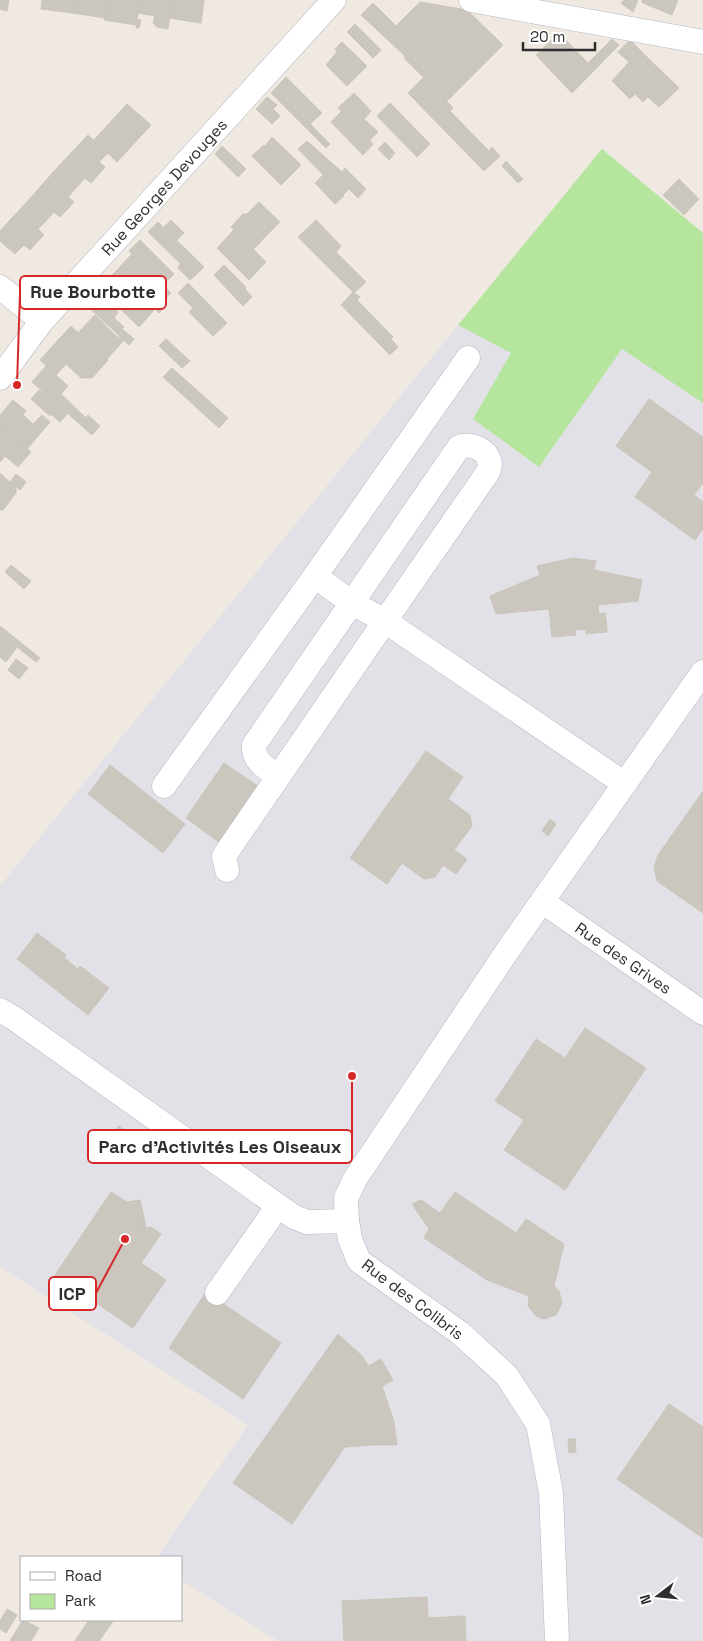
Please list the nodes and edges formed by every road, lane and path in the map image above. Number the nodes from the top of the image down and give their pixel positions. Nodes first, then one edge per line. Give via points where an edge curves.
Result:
1 (334, 0) edge
2 (471, 0) edge
3 (703, 42) edge
4 (0, 288) edge
5 (42, 321) junction
6 (468, 358) dead end
7 (0, 378) edge
8 (315, 576) junction
9 (352, 602) junction
10 (385, 621) junction
11 (703, 672) edge
12 (279, 776) junction
13 (625, 784) junction
14 (164, 786) dead end
15 (227, 870) dead end
16 (542, 902) junction
17 (0, 1010) edge
18 (703, 1013) edge
19 (278, 1206) junction
20 (347, 1221) junction
21 (217, 1293) dead end
22 (557, 1641) edge

1 - 5 street, Rue Georges Devouges
2 - 3 street
4 - 5 street
5 - 7 street, Rue Georges Devouges
6 - 8 street
8 - 9 street
8 - 14 street
9 - 10 street
9 - 10 street via 459,447 467,444 478,447 490,459 488,472
9 - 12 street via 254,745 259,763
10 - 12 street
10 - 13 street
11 - 13 street, Rue des Colibris
12 - 15 street via 224,856
13 - 16 street, Rue des Colibris
16 - 18 street, Rue des Grives
16 - 20 street, Rue des Colibris via 355,1178 346,1198
17 - 19 street
19 - 20 street via 307,1222
19 - 21 street
20 - 22 street, Rue des Colibris via 359,1261 460,1333 508,1376 538,1424 551,1492

